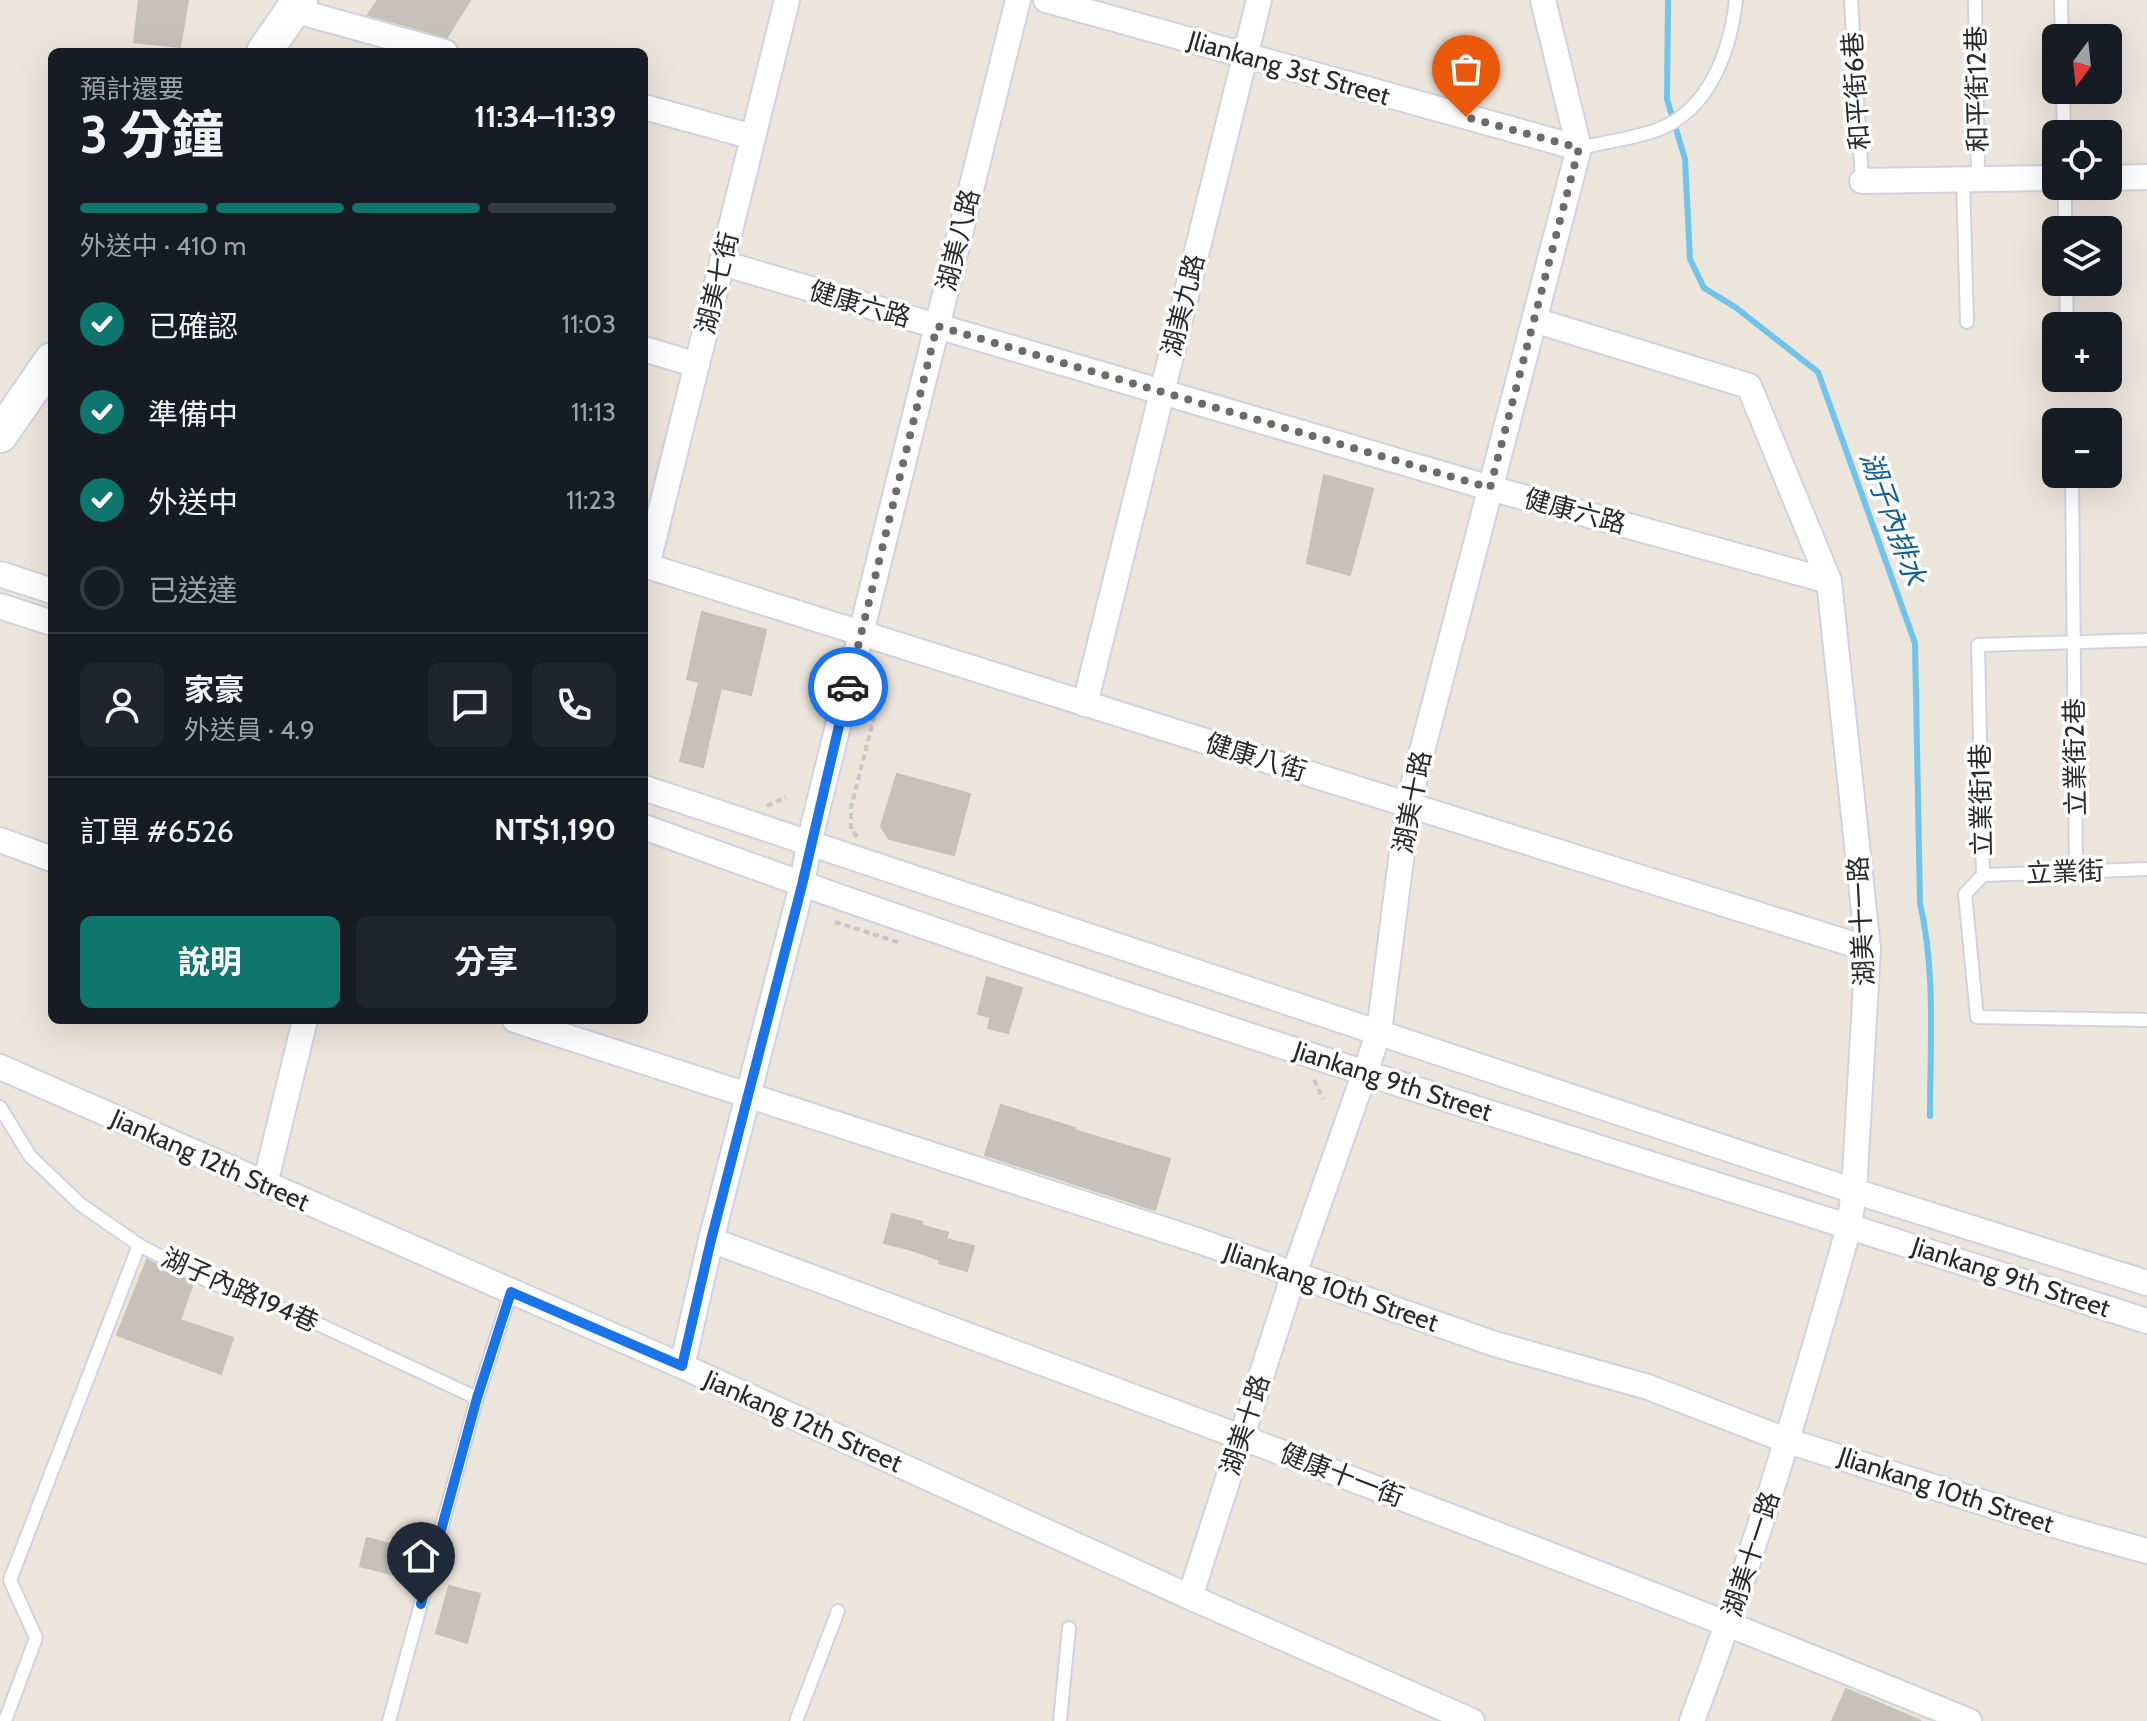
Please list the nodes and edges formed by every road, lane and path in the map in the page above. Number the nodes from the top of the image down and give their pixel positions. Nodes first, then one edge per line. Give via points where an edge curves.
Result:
1 (787, 0) edge
2 (1018, 0) edge
3 (1046, 0) edge
4 (1259, 0) edge
5 (1543, 0) edge
6 (1736, 0) edge
7 (1851, 0) edge
8 (1975, 0) edge
9 (2061, 0) edge
10 (297, 5) edge
11 (2062, 24) edge
12 (267, 48) edge
13 (432, 48) edge
14 (1245, 56) junction
15 (648, 108) edge
16 (753, 137) junction
17 (1579, 148) junction
18 (2147, 177) edge
19 (1970, 178) junction
20 (2042, 178) edge
21 (2122, 178) edge
22 (1862, 181) joint
23 (722, 263) junction
24 (1534, 320) junction
25 (1967, 322) dead end
26 (937, 326) junction
27 (648, 350) edge
28 (697, 365) junction
29 (48, 373) edge
30 (1162, 392) junction
31 (0, 435) edge
32 (1490, 488) junction
33 (2072, 488) edge
34 (648, 558) edge
35 (648, 567) edge
36 (0, 574) edge
37 (1829, 581) junction
38 (48, 590) edge
39 (0, 606) edge
40 (48, 622) edge
41 (862, 633) junction
42 (2147, 640) edge
43 (2074, 643) junction
44 (883, 681) dead end
45 (1085, 704) junction
46 (648, 789) edge
47 (1408, 805) junction
48 (648, 828) edge
49 (858, 839) dead end
50 (0, 840) edge
51 (809, 843) junction
52 (48, 858) edge
53 (2147, 869) edge
54 (2076, 871) junction
55 (1983, 875) junction
56 (802, 885) junction
57 (1868, 949) junction
58 (2147, 1020) edge
59 (304, 1024) edge
60 (527, 1024) edge
61 (1379, 1032) junction
62 (0, 1067) edge
63 (1366, 1073) junction
64 (747, 1095) junction
65 (0, 1107) edge
66 (265, 1184) junction
67 (1854, 1191) junction
68 (1849, 1227) junction
69 (711, 1240) junction
70 (139, 1245) junction
71 (1294, 1274) junction
72 (2147, 1283) edge
73 (511, 1292) junction
74 (2147, 1321) edge
75 (682, 1366) junction
76 (477, 1398) junction
77 (1241, 1436) junction
78 (1788, 1441) junction
79 (2147, 1551) edge
80 (1190, 1597) junction
81 (838, 1611) dead end
82 (1729, 1623) junction
83 (1069, 1628) dead end
84 (5, 1721) edge
85 (389, 1721) edge
86 (796, 1721) edge
87 (1060, 1721) edge
88 (1472, 1721) edge
89 (1692, 1721) edge
90 (1969, 1721) edge

1 - 16 street, 湖美七街
2 - 26 street, 湖美八路
3 - 14 street, Jliankang 3st Street
4 - 14 street, 湖美九路
5 - 17 street, 湖美十路
6 - 17 lane via 1733,30 1720,66 1689,111 1658,129
7 - 22 lane, 和平街6巷
8 - 19 lane, 和平街12巷
9 - 11 lane
10 - 12 street
10 - 13 street
14 - 17 street, Jliankang 3st Street
14 - 30 street, 湖美九路
15 - 16 street
16 - 23 street, 湖美七街
17 - 24 street, 湖美十路
18 - 21 street
19 - 20 street
19 - 22 street
19 - 25 lane, 和平街12巷
23 - 26 street, 健康六路
23 - 28 street, 湖美七街
24 - 32 street, 湖美十路
24 - 37 street, 湖美十一路 via 1749,386
26 - 30 street, 健康六路
26 - 41 street, 湖美八路
27 - 28 street
28 - 34 street, 湖美七街
29 - 31 street
30 - 32 street, 健康六路
30 - 45 street, 湖美九路
32 - 37 street, 健康六路
32 - 47 street, 湖美十路
33 - 43 lane, 立業街2巷
35 - 41 street, 健康八街
36 - 38 street
37 - 57 street, 湖美十一路
39 - 40 street
41 - 45 street, 健康八街
41 - 51 street, 湖美八路
42 - 43 lane
43 - 54 lane, 立業街2巷
43 - 55 lane, 立業街1巷 via 1978,645
44 - 49 path via 851,808 851,829
45 - 47 street, 健康八街
46 - 51 street
47 - 57 street, 健康八街
47 - 61 street, 湖美十路
48 - 56 street, Jiankang 9th Street
50 - 52 street
51 - 56 street, 湖美八路
51 - 61 street
53 - 54 lane, 立業街
54 - 55 lane, 立業街
55 - 58 lane, 立業街1巷 via 1965,894 1977,1017
56 - 63 street, Jiankang 9th Street
56 - 64 street, 湖美八路
57 - 67 street, 湖美十一路
59 - 66 street
60 - 64 street, Jliankang 10th Street
61 - 63 street, 湖美十路
61 - 67 street
62 - 66 street, Jiankang 12th Street
63 - 68 street, Jiankang 9th Street
63 - 71 street, 湖美十路
64 - 69 street, 湖美八路
64 - 71 street, Jliankang 10th Street
65 - 70 lane, 湖子內路194巷 via 30,1156 80,1204
66 - 73 street, Jiankang 12th Street
67 - 68 street, 湖美十一路
67 - 72 street
68 - 74 street, Jiankang 9th Street
68 - 78 street, 湖美十一路
69 - 75 street, 湖美八路
69 - 77 street, 健康十一街
70 - 76 lane, 湖子內路194巷 via 212,1283 301,1316
70 - 84 lane via 10,1580 36,1638
71 - 77 street, 湖美十路
71 - 78 street, Jliankang 10th Street via 1495,1344 1648,1387
73 - 75 street, Jiankang 12th Street
73 - 76 lane
75 - 80 street, Jiankang 12th Street
76 - 85 lane
77 - 80 street, 湖美十路
77 - 82 street, 健康十一街
78 - 79 street, Jliankang 10th Street
78 - 82 street, 湖美十一路
80 - 88 street, Jiankang 12th Street
81 - 86 lane
82 - 89 street, 湖美十一路
82 - 90 street, 健康十一街
83 - 87 lane

